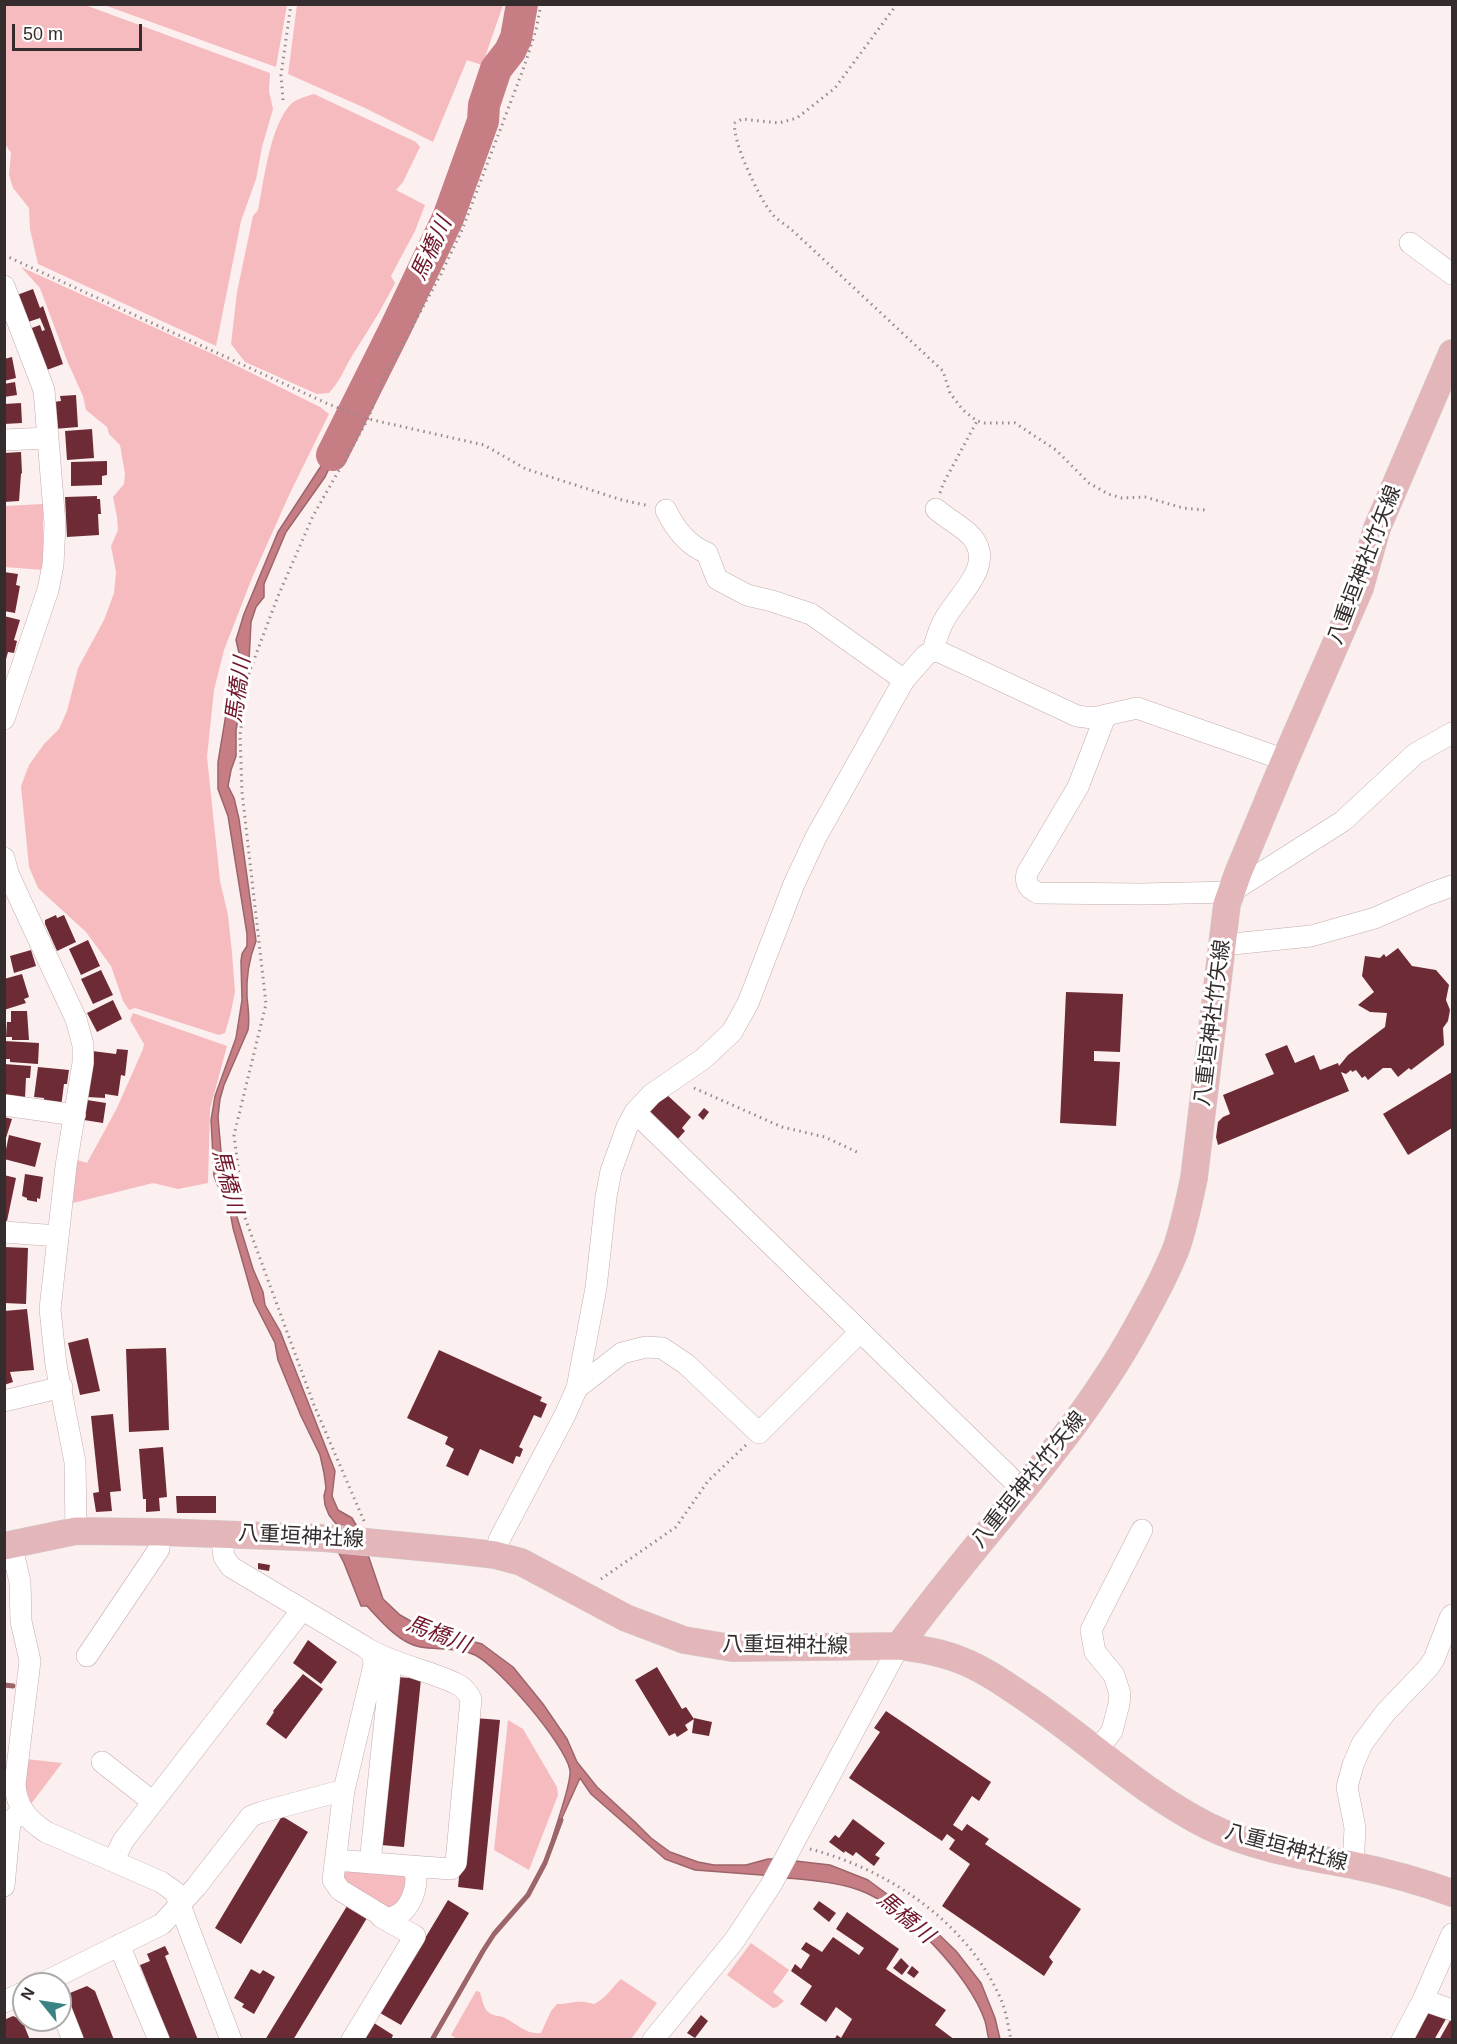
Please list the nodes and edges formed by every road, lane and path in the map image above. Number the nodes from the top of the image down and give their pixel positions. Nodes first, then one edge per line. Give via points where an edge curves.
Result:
1 (291, 4) edge
2 (541, 4) edge
3 (897, 4) edge
4 (283, 100) dead end
5 (1410, 243) dead end
6 (4, 255) edge
7 (1452, 274) edge
8 (4, 286) edge
9 (1452, 353) edge
10 (366, 418) junction
11 (977, 421) junction
12 (48, 438) junction
13 (4, 440) edge
14 (936, 509) joint
15 (666, 510) joint
16 (1205, 510) dead end
17 (933, 651) junction
18 (904, 680) junction
19 (9, 688) edge
20 (1105, 717) junction
21 (4, 719) edge
22 (1452, 733) edge
23 (1285, 760) junction
24 (4, 858) edge
25 (1452, 886) edge
26 (1231, 892) junction
27 (1223, 945) junction
28 (675, 1078) junction
29 (4, 1105) edge
30 (635, 1112) junction
31 (75, 1115) junction
32 (859, 1153) dead end
33 (4, 1232) edge
34 (58, 1236) junction
35 (860, 1332) junction
36 (62, 1388) junction
37 (578, 1388) junction
38 (4, 1401) edge
39 (759, 1433) junction
40 (1022, 1490) junction
41 (1142, 1530) dead end
42 (76, 1532) junction
43 (160, 1532) junction
44 (221, 1533) junction
45 (371, 1541) junction
46 (8, 1545) edge
47 (495, 1555) junction
48 (593, 1575) dead end
49 (602, 1579) junction
50 (609, 1584) dead end
51 (302, 1610) junction
52 (1452, 1615) edge
53 (898, 1646) junction
54 (370, 1650) junction
55 (87, 1656) dead end
56 (392, 1662) junction
57 (1097, 1751) junction
58 (102, 1762) dead end
59 (344, 1790) junction
60 (153, 1802) junction
61 (12, 1818) edge
62 (791, 1849) junction
63 (114, 1860) junction
64 (336, 1860) junction
65 (370, 1863) junction
66 (410, 1866) junction
67 (1353, 1866) junction
68 (4, 1886) edge
69 (1452, 1893) edge
70 (179, 1904) junction
71 (381, 1917) junction
72 (1452, 1934) edge
73 (119, 1945) junction
74 (68, 1972) edge
75 (1423, 2000) junction
76 (1452, 2010) edge
77 (159, 2040) edge
78 (231, 2040) edge
79 (352, 2040) edge
80 (653, 2040) edge
81 (1011, 2040) edge
82 (1402, 2040) edge

1 - 4 path via 281,75
2 - 10 path via 524,67 462,230
3 - 11 path via 835,88 797,118 779,123 742,119 734,126 760,196 771,213 943,371 956,402
5 - 7 street
6 - 10 path
8 - 12 street via 44,390
9 - 23 main road, 八重垣神社竹矢線 via 1377,528 1360,588
10 - 15 path via 484,445 526,469
10 - 45 path via 313,516 249,673 240,735 242,792 266,1004 234,1136 244,1215 314,1405
11 - 14 path via 943,484
11 - 16 path via 1015,423 1056,450 1089,483 1108,494 1145,497
12 - 13 street
12 - 19 street via 54,565
14 - 17 street via 970,535 981,556 977,571 946,616
15 - 18 street via 675,529 696,549 707,553 717,579 747,596 811,614
17 - 18 street
17 - 20 street via 1077,716
18 - 28 street via 816,837 748,1003 732,1032
19 - 21 street
20 - 23 street via 1137,708
20 - 26 street via 1078,787 1027,873 1028,887 1038,893
22 - 26 street via 1415,754 1343,821
23 - 26 main road, 八重垣神社竹矢線
24 - 31 street via 80,1031 83,1063
25 - 27 street via 1375,918 1311,936
26 - 27 main road, 八重垣神社竹矢線
27 - 40 main road, 八重垣神社竹矢線 via 1194,1178 1176,1249 1117,1363 1082,1415
28 - 30 street
28 - 32 path via 782,1128 825,1137
29 - 31 street
30 - 35 street
30 - 37 street via 607,1188 596,1288
31 - 34 street
33 - 34 street
34 - 36 street via 51,1309
35 - 39 street
35 - 40 street
36 - 38 street
36 - 42 street via 75,1462
37 - 39 street via 622,1353 662,1348 686,1364
37 - 47 street via 499,1540
39 - 49 path via 708,1481 676,1527
40 - 53 main road, 八重垣神社竹矢線
41 - 57 street via 1091,1630 1095,1652 1114,1675 1120,1694 1112,1731
42 - 43 main road, 八重垣神社線
42 - 46 main road, 八重垣神社線
43 - 44 main road, 八重垣神社線
43 - 55 street via 159,1549
44 - 45 main road, 八重垣神社線
44 - 51 street via 224,1557 231,1567
45 - 47 main road, 八重垣神社線
46 - 61 street via 20,1582 21,1621 30,1661
47 - 53 main road, 八重垣神社線 via 521,1562 626,1618 684,1640 732,1648
48 - 49 path
49 - 50 path
51 - 54 street
51 - 60 street
52 - 67 street via 1434,1659 1385,1713 1362,1744 1353,1765 1347,1787 1355,1828
53 - 57 main road, 八重垣神社線 via 962,1660 999,1680
53 - 62 street
54 - 56 street
54 - 59 street via 374,1665
56 - 65 street
56 - 66 street via 455,1683 471,1699 456,1863 451,1869
57 - 67 main road, 八重垣神社線 via 1175,1809 1211,1827 1246,1842
58 - 60 street
59 - 64 street
59 - 70 street via 251,1816
60 - 63 street via 123,1841
61 - 63 street via 35,1824
61 - 68 street
62 - 80 street via 734,1941
62 - 81 path via 837,1856 860,1865 912,1897 952,1929 982,1965 999,1995
63 - 70 street via 168,1886
64 - 65 street
64 - 71 street via 333,1880 338,1888
65 - 66 street
66 - 71 street via 417,1879 411,1901 397,1916
67 - 69 main road, 八重垣神社線 via 1416,1880
70 - 73 street via 162,1924
70 - 78 street
71 - 79 street via 415,1936
72 - 75 street
73 - 74 street
73 - 77 street
75 - 76 street
75 - 82 street

